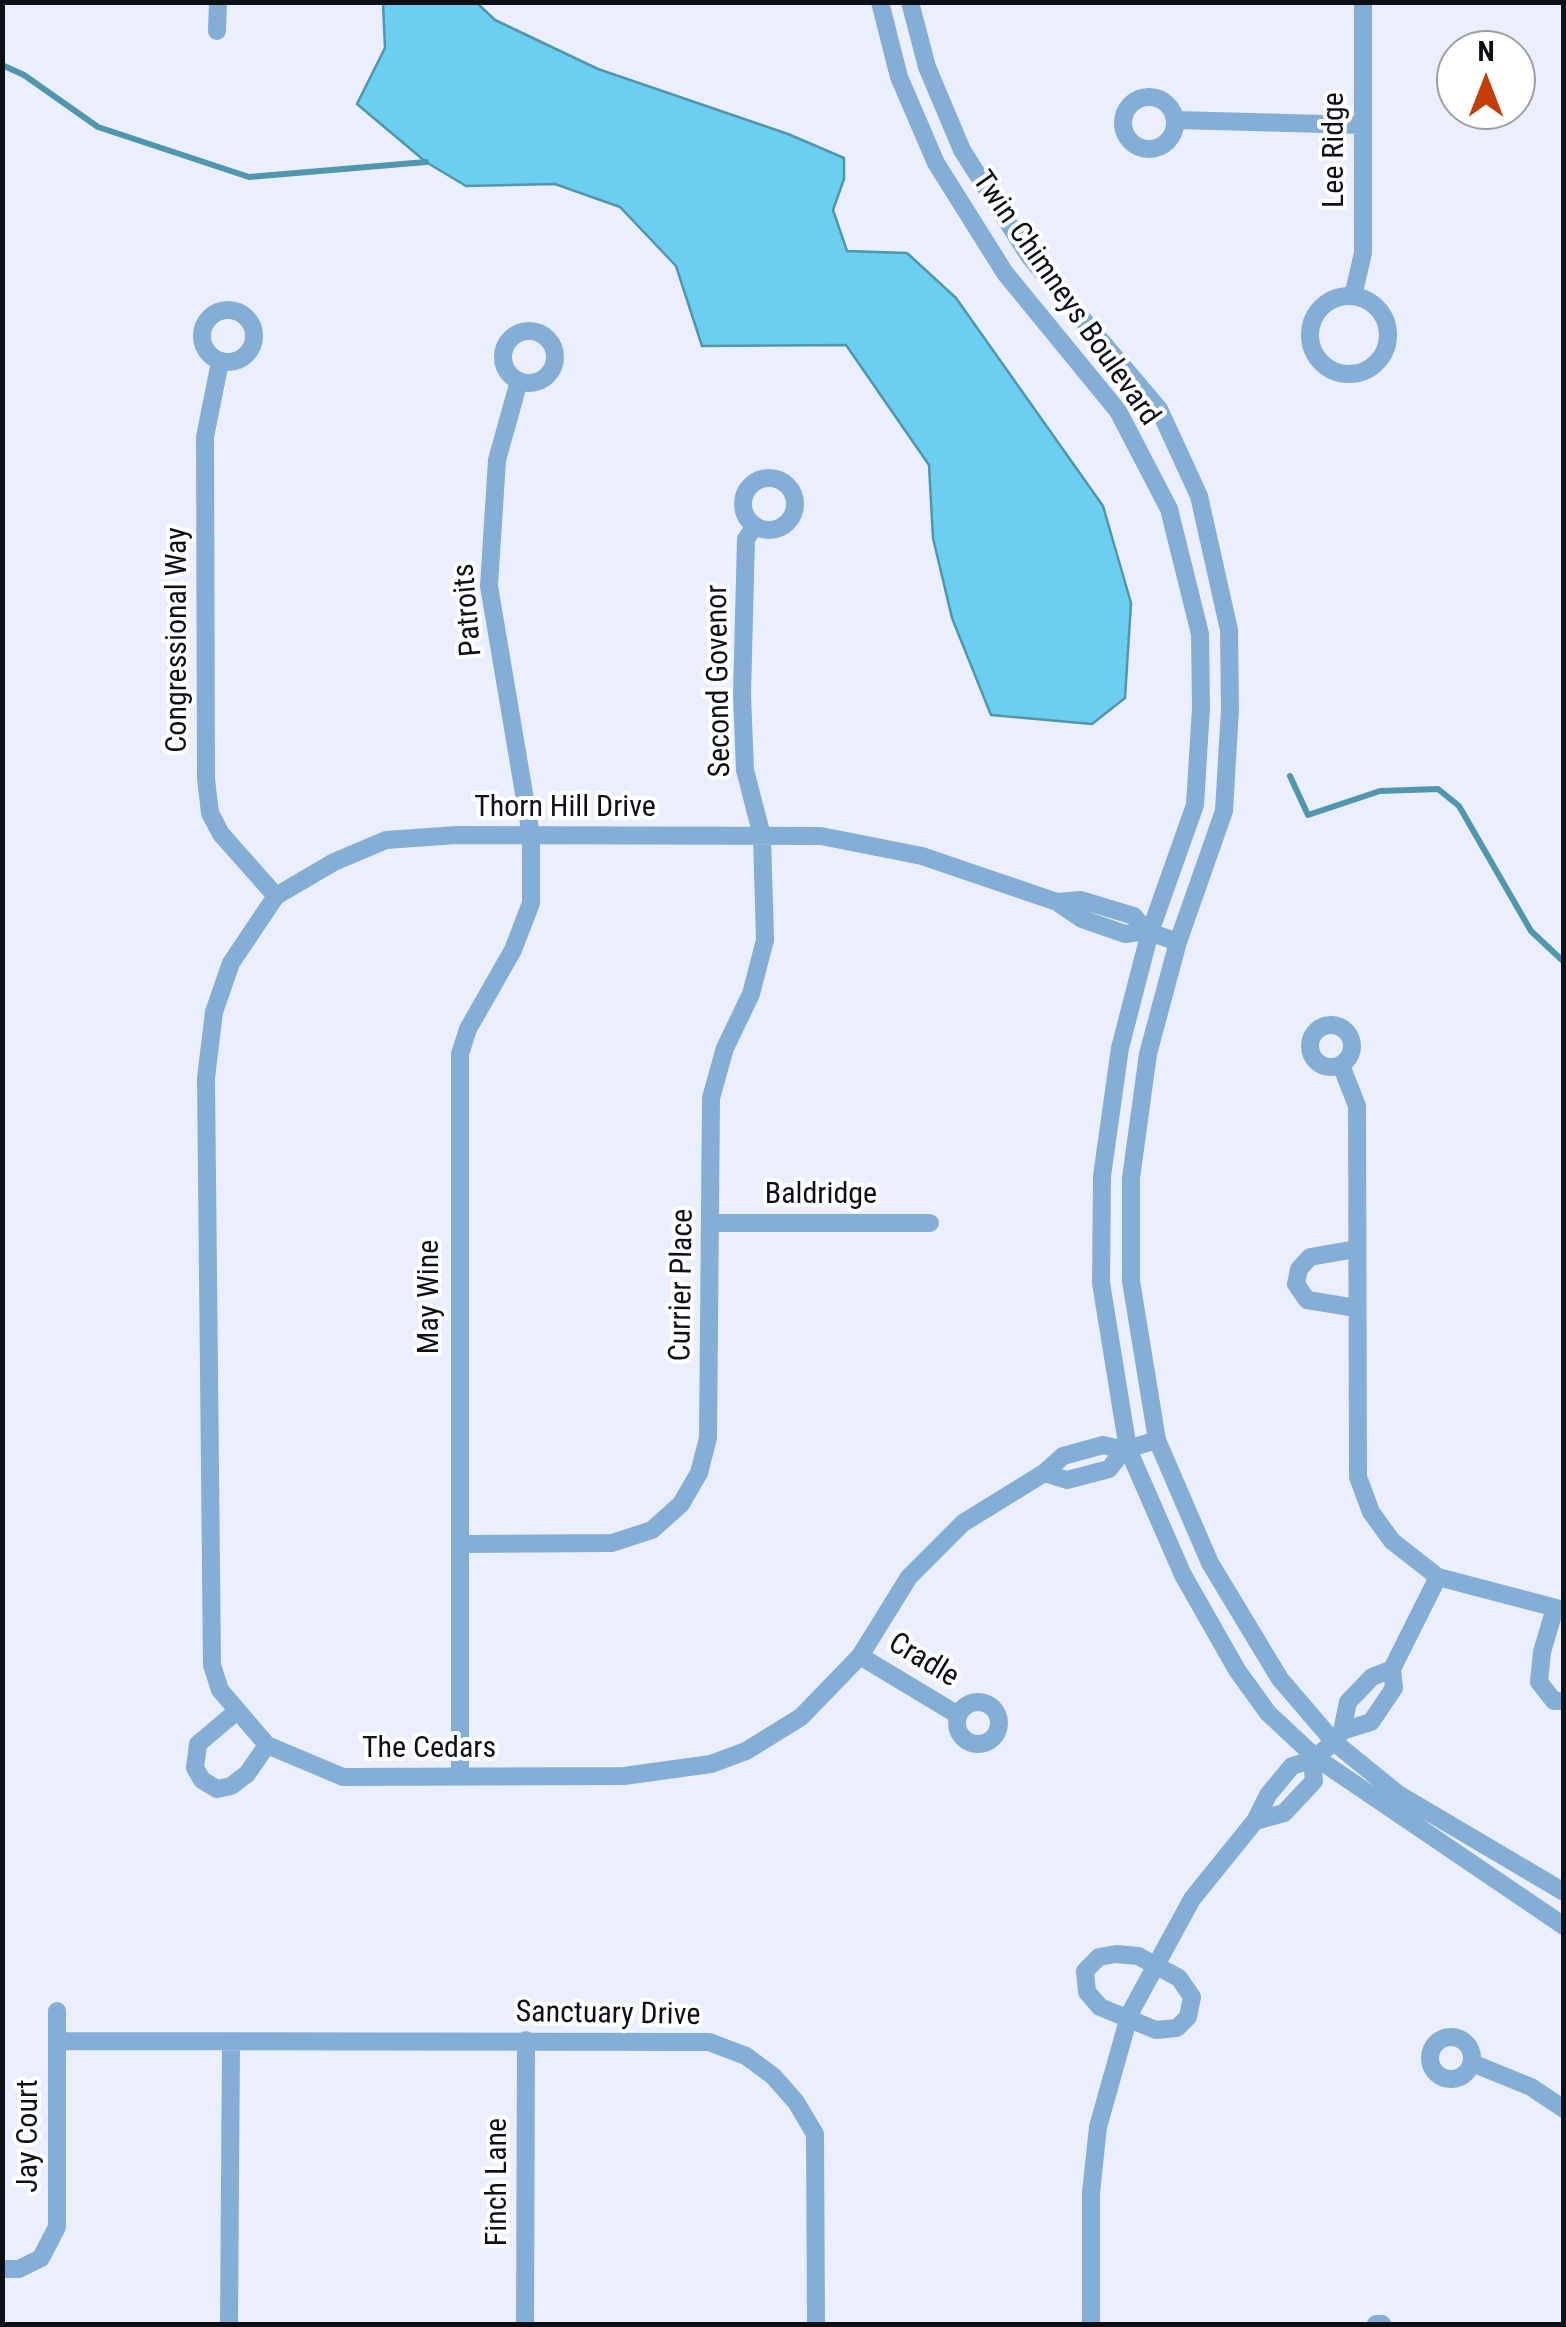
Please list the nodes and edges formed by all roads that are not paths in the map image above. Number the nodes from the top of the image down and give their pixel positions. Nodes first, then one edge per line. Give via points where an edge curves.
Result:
1 (218, 2) edge
2 (880, 2) edge
3 (910, 2) edge
4 (1363, 2) edge
5 (218, 31) dead end
6 (1176, 120) dead end
7 (1362, 125) junction
8 (1354, 296) junction
9 (220, 362) dead end
10 (519, 381) dead end
11 (755, 526) dead end
12 (530, 835) junction
13 (762, 836) junction
14 (276, 896) junction
15 (1148, 932) junction
16 (1178, 942) junction
17 (1341, 1065) dead end
18 (206, 1078) joint
19 (712, 1223) junction
20 (930, 1223) dead end
21 (1356, 1249) junction
22 (1356, 1308) junction
23 (1157, 1440) junction
24 (1126, 1449) junction
25 (460, 1544) junction
26 (1438, 1577) junction
27 (1559, 1609) edge
28 (860, 1656) junction
29 (1392, 1670) junction
30 (1564, 1700) edge
31 (236, 1711) junction
32 (958, 1714) dead end
33 (1338, 1736) junction
34 (267, 1746) junction
35 (1314, 1759) junction
36 (460, 1776) junction
37 (1256, 1822) junction
38 (1564, 1892) edge
39 (1564, 1926) edge
40 (1154, 1963) junction
41 (57, 2011) dead end
42 (1128, 2018) junction
43 (58, 2040) junction
44 (526, 2040) junction
45 (231, 2043) junction
46 (1472, 2062) dead end
47 (1564, 2109) edge
48 (2, 2269) edge
49 (228, 2324) edge
50 (525, 2324) edge
51 (816, 2324) edge
52 (1092, 2324) edge

1 - 5 street
2 - 15 street, Twin Chimneys Boulevard via 899,76 936,164 1005,273 1118,411 1169,509 1200,634 1202,708 1195,805
3 - 16 street, Twin Chimneys Boulevard via 926,68 962,150 1029,256 1159,409 1199,496 1229,630 1230,708 1224,811
4 - 7 street, Lee Ridge
6 - 7 street
7 - 8 street, Lee Ridge via 1363,253
8 - 8 street via 1327,302 1309,334 1316,358 1348,375 1372,368 1388,332 1377,308
9 - 14 street, Congressional Way via 205,437 206,779 210,813 221,834
10 - 12 street, Patroits via 496,460 489,586
11 - 13 street, Second Govenor via 746,539 742,695 745,770
12 - 13 street, Thorn Hill Drive
12 - 14 street, Thorn Hill Drive via 386,840
12 - 25 street, May Wine via 532,902 460,1054
13 - 15 street, Thorn Hill Drive via 875,845 1057,902 1081,900 1134,916
13 - 19 street, Currier Place via 766,940 711,1098
14 - 18 street, Thorn Hill Drive via 231,963 214,1012
15 - 16 street, Thorn Hill Drive
15 - 24 street, Twin Chimneys Boulevard via 1120,1048 1102,1176 1101,1283
16 - 23 street, Twin Chimneys Boulevard via 1148,1054 1131,1178 1130,1281
17 - 21 street via 1357,1106
18 - 31 street, The Cedars via 212,1665
19 - 20 street, Baldridge
19 - 25 street, Currier Place via 708,1438 682,1504 652,1530 612,1543
21 - 22 street
21 - 22 street via 1310,1257 1296,1284 1307,1300
22 - 26 street via 1358,1477 1392,1541
23 - 24 street, The Cedars
23 - 33 street, Twin Chimneys Boulevard via 1210,1563 1280,1678
24 - 28 street, The Cedars via 1103,1445 1063,1456 963,1523 909,1577
24 - 35 street, Twin Chimneys Boulevard via 1184,1576 1237,1670
25 - 36 street, May Wine
26 - 27 street
26 - 29 street
27 - 30 street via 1539,1682 1554,1701
28 - 32 street, Cradle
28 - 36 street, The Cedars via 802,1717 711,1764 624,1776
29 - 33 street via 1372,1676 1348,1702
29 - 33 street via 1394,1688 1371,1722
31 - 34 street, The Cedars
31 - 34 street via 198,1744 195,1768 202,1780 217,1789 231,1786
33 - 35 street
33 - 38 street, Twin Chimneys Boulevard via 1398,1794
34 - 36 street, The Cedars via 343,1777
35 - 37 street via 1292,1766 1268,1794
35 - 37 street via 1314,1782 1284,1813
35 - 39 street, Twin Chimneys Boulevard
37 - 40 street via 1192,1899
40 - 42 street
40 - 42 street via 1179,1978 1192,1998 1188,2018 1176,2028 1156,2030
40 - 42 street via 1116,1954 1099,1957 1085,1971 1087,1992
41 - 43 street, Jay Court
42 - 52 street via 1096,2144
43 - 45 street, Sanctuary Drive
43 - 48 street, Jay Court via 56,2227 42,2258
44 - 45 street, Sanctuary Drive
44 - 50 street, Finch Lane
44 - 51 street, Sanctuary Drive via 708,2042 746,2056 773,2076 815,2134
45 - 49 street
46 - 47 street

